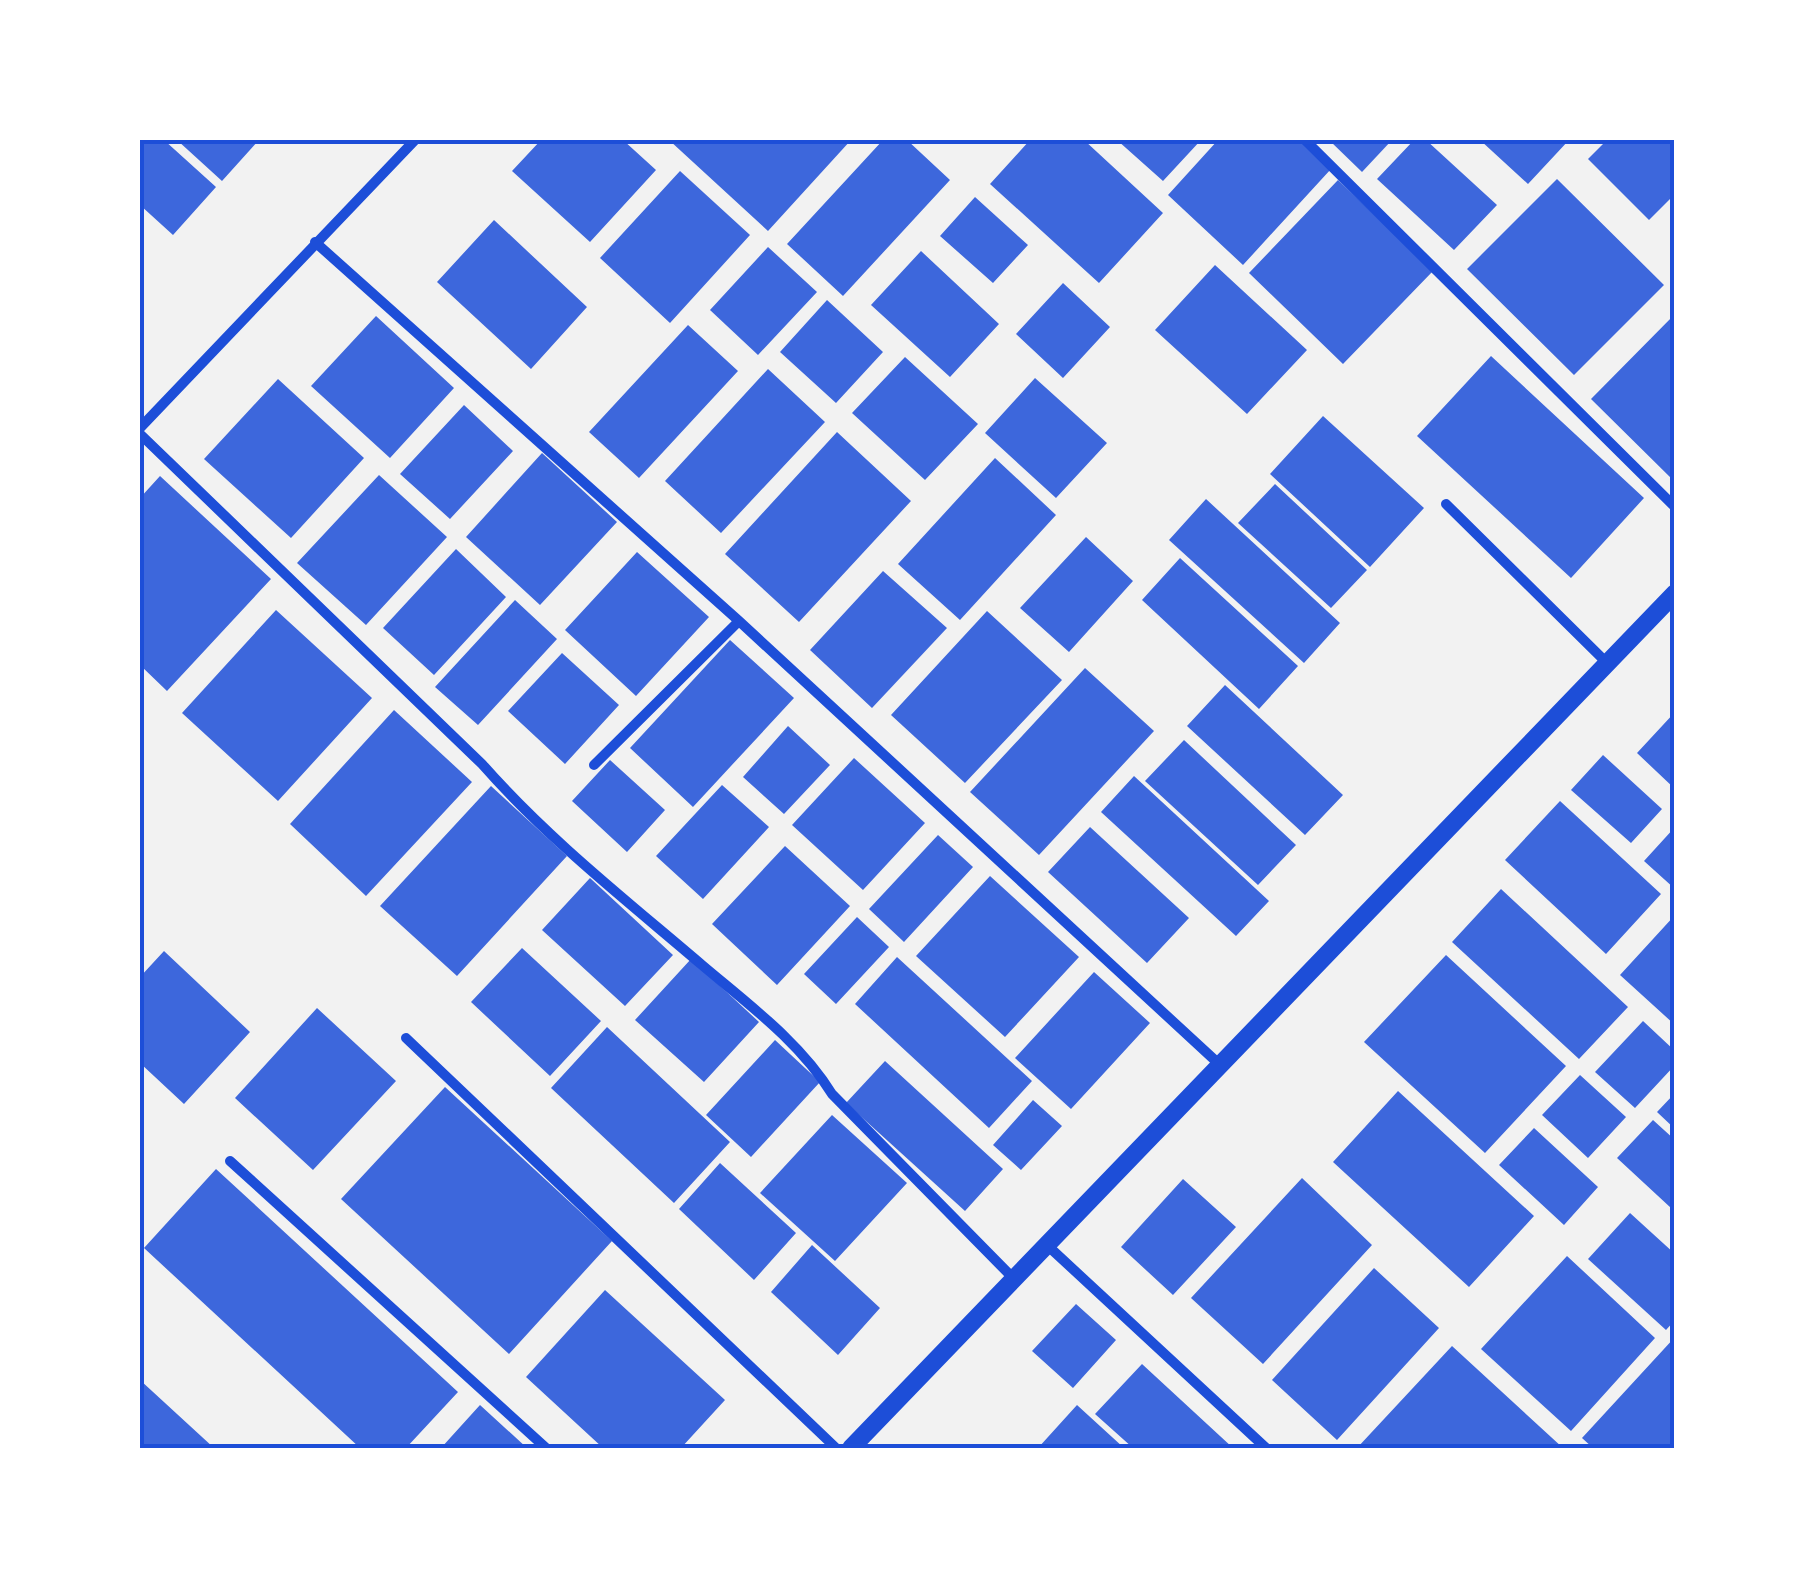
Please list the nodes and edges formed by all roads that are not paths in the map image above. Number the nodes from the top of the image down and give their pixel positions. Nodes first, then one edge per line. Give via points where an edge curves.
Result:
1 (415, 140) edge
2 (1305, 140) edge
3 (314, 242) junction
4 (140, 431) edge
5 (1446, 504) dead end
6 (1675, 507) edge
7 (1675, 593) edge
8 (738, 621) junction
9 (1607, 664) junction
10 (594, 765) dead end
11 (406, 1038) dead end
12 (1220, 1064) junction
13 (230, 1161) dead end
14 (1048, 1246) junction
15 (1014, 1279) junction
16 (546, 1448) edge
17 (836, 1448) edge
18 (851, 1448) edge
19 (1266, 1448) edge

1 - 3 street
2 - 6 street
3 - 4 street
3 - 8 street
4 - 15 street via 531,819 769,1022
5 - 9 street
7 - 9 street
8 - 10 street
8 - 12 street
9 - 12 street
11 - 17 street
12 - 14 street
13 - 16 street
14 - 15 street
14 - 19 street
15 - 18 street

